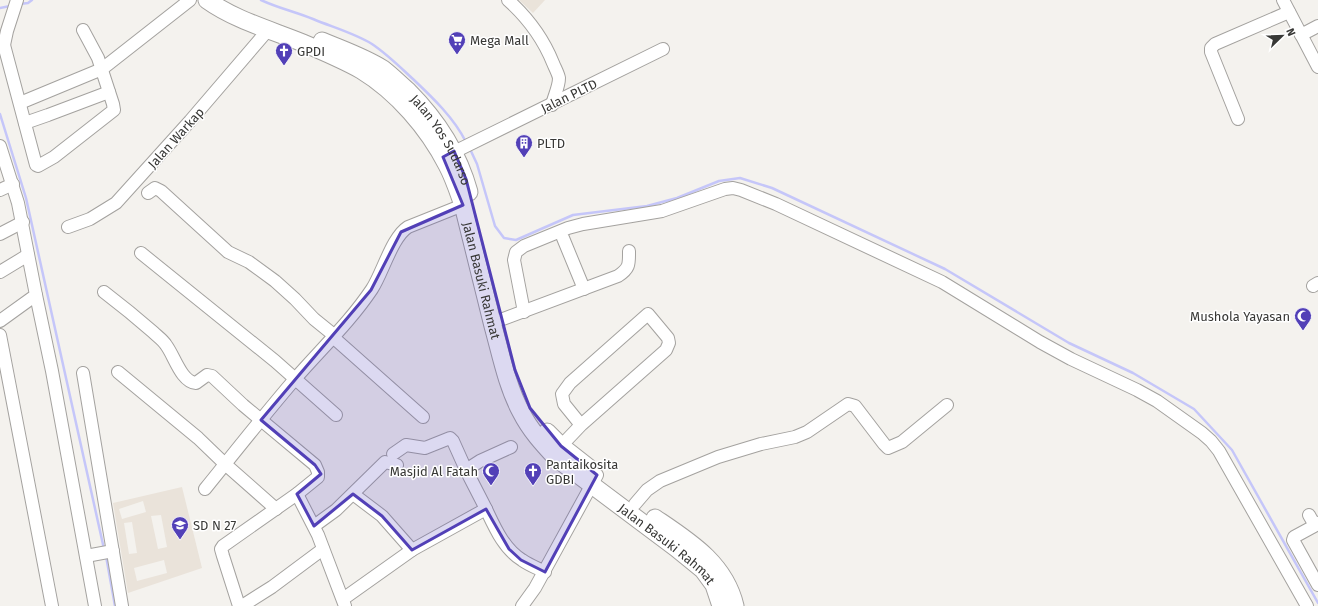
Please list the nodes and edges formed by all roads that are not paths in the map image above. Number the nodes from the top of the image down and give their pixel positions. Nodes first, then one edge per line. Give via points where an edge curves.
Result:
1 (190, 0) edge
2 (206, 0) edge
3 (508, 0) edge
4 (1283, 0) edge
5 (16, 5) edge
6 (231, 6) edge
7 (1289, 12) junction
8 (1318, 26) edge
9 (83, 30) dead end
10 (268, 30) junction
11 (1301, 35) junction
12 (2, 46) edge
13 (664, 50) dead end
14 (1318, 67) edge
15 (102, 69) junction
16 (109, 92) junction
17 (20, 103) junction
18 (552, 105) junction
19 (1238, 119) dead end
20 (25, 123) junction
21 (0, 146) edge
22 (459, 149) junction
23 (13, 184) junction
24 (0, 190) edge
25 (148, 193) dead end
26 (463, 205) junction
27 (23, 222) junction
28 (68, 227) dead end
29 (0, 234) edge
30 (563, 238) dead end
31 (629, 250) dead end
32 (141, 253) dead end
33 (28, 255) junction
34 (0, 272) edge
35 (584, 290) junction
36 (104, 292) dead end
37 (36, 295) junction
38 (524, 312) junction
39 (503, 319) junction
40 (0, 321) edge
41 (0, 335) edge
42 (334, 337) junction
43 (118, 372) dead end
44 (83, 373) dead end
45 (295, 379) junction
46 (947, 405) dead end
47 (336, 415) dead end
48 (423, 417) dead end
49 (261, 420) junction
50 (581, 425) junction
51 (561, 446) junction
52 (511, 447) dead end
53 (225, 464) junction
54 (466, 470) junction
55 (594, 480) junction
56 (204, 488) dead end
57 (297, 494) junction
58 (354, 494) junction
59 (635, 504) junction
60 (276, 509) junction
61 (486, 509) junction
62 (1309, 515) dead end
63 (1318, 524) edge
64 (314, 526) junction
65 (323, 549) junction
66 (412, 550) junction
67 (110, 552) junction
68 (89, 555) junction
69 (545, 572) junction
70 (1316, 581) edge
71 (1299, 585) junction
72 (344, 603) edge
73 (52, 606) edge
74 (95, 606) edge
75 (122, 606) edge
76 (240, 606) edge
77 (522, 606) edge
78 (721, 606) edge
79 (735, 606) edge
80 (1307, 606) edge

1 - 15 street
2 - 6 highway, Jalan Basuki Rahmat
3 - 18 street via 528,19 552,58 559,76 559,84
4 - 7 street
5 - 12 street
6 - 10 highway, Jalan Basuki Rahmat
6 - 22 highway, Jalan Yos Sudarso via 347,50 384,70 418,102
7 - 11 street
7 - 19 street via 1215,44 1212,48 1211,52
8 - 11 street
9 - 15 street
10 - 22 highway, Jalan Basuki Rahmat via 360,70 401,102 427,133
10 - 28 street, Jalan Warkap via 190,122 116,203 90,219
11 - 14 street
12 - 17 street
13 - 18 street, Jalan PLTD
15 - 16 street
15 - 17 street
16 - 20 street
16 - 20 street via 114,110 39,166 36,165
17 - 20 street
18 - 22 street, Jalan PLTD
21 - 23 street
22 - 26 highway, Jalan Basuki Rahmat via 453,179
22 - 39 highway, Jalan Yos Sudarso
23 - 24 street
23 - 27 street
25 - 42 street via 155,188 161,191 228,252 249,262 275,281
26 - 42 street via 401,232 371,290
26 - 55 highway, Jalan Basuki Rahmat via 499,350 520,411 533,432 556,458
27 - 29 street
27 - 33 street
30 - 35 street
31 - 35 street via 629,264 624,272
32 - 45 street
33 - 34 street
33 - 37 street
35 - 38 street
36 - 49 street via 166,344 188,379 196,383 207,375 212,376
37 - 40 street
37 - 68 street
38 - 39 street
38 - 71 street via 514,260 516,252 524,246 568,228 662,211 725,189 741,190 942,282 1071,360 1137,390 1192,425 1219,451
39 - 51 highway, Jalan Yos Sudarso via 515,370 530,408
41 - 73 street
42 - 45 street
42 - 48 street
43 - 53 street via 198,438
44 - 67 street
45 - 47 street
45 - 49 street
46 - 59 street via 902,442 888,448 855,406 848,404 795,437 760,444 718,457 660,481 647,490
49 - 53 street
49 - 57 street via 315,465 318,477
50 - 50 street via 564,404 563,391 648,314 668,338 666,350
50 - 51 street
51 - 55 highway, Jalan Yos Sudarso
52 - 54 street
53 - 56 street
53 - 60 street
54 - 58 street via 450,438 425,448 406,444 395,460 385,462
54 - 61 street
55 - 59 highway, Jalan Yos Sudarso
55 - 69 street
55 - 78 highway, Jalan Basuki Rahmat via 703,570 714,585
57 - 60 street
57 - 64 street
58 - 64 street
58 - 66 street via 382,516
59 - 79 highway, Jalan Yos Sudarso via 691,543 712,562 729,588
60 - 76 street via 222,547
61 - 66 street
61 - 69 street via 496,531 509,549 521,560
62 - 63 street via 1313,522
63 - 70 street via 1293,540
64 - 65 street
65 - 72 street
65 - 76 street via 263,593
66 - 72 street
67 - 68 street
67 - 75 street
68 - 74 street
69 - 77 street
70 - 71 street
71 - 80 street

